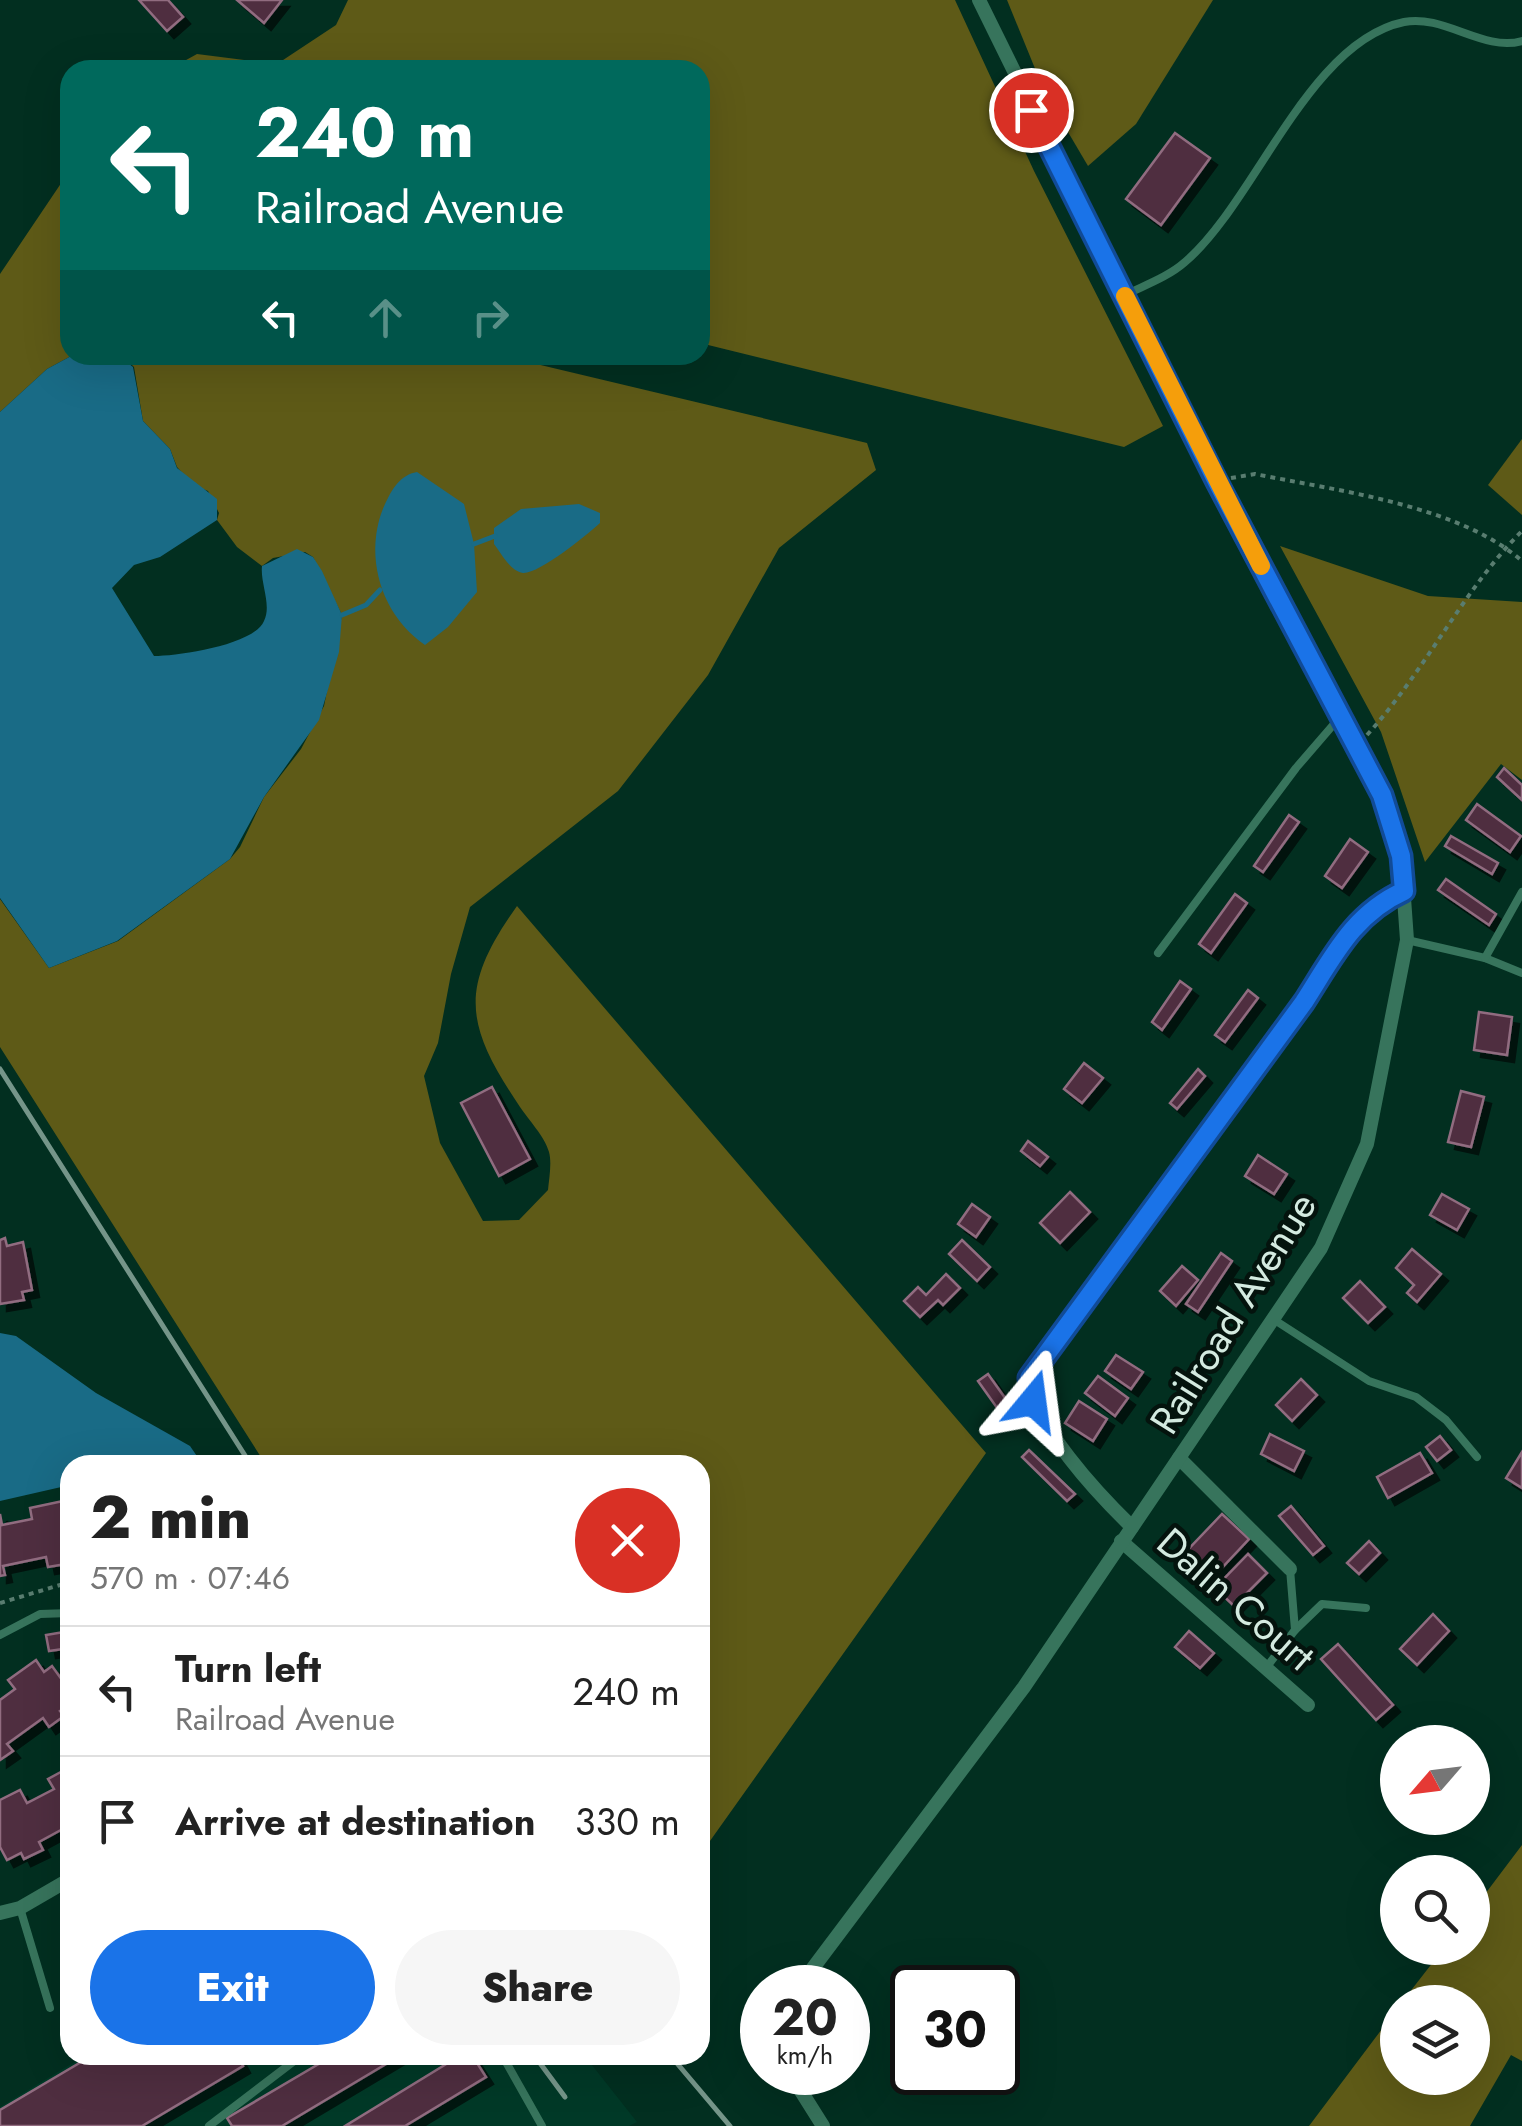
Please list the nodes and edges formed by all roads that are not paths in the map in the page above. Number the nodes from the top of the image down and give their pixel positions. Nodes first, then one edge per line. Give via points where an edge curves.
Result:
1 (979, 0) edge
2 (1522, 41) edge
3 (1125, 295) junction
4 (1340, 718) junction
5 (1404, 891) junction
6 (1522, 892) edge
7 (1407, 940) junction
8 (1158, 953) dead end
9 (1485, 958) junction
10 (1522, 973) edge
11 (1273, 1320) junction
12 (1477, 1457) dead end
13 (1180, 1458) junction
14 (1132, 1527) junction
15 (1121, 1541) junction
16 (1290, 1570) joint
17 (1366, 1608) dead end
18 (60, 1613) edge
19 (1295, 1630) junction
20 (0, 1635) edge
21 (1266, 1668) junction
22 (1308, 1706) dead end
23 (60, 1885) edge
24 (20, 1908) junction
25 (0, 1913) edge
26 (815, 1965) edge
27 (50, 2008) dead end
28 (289, 2065) edge
29 (508, 2065) edge
30 (804, 2095) edge
31 (209, 2126) edge
32 (542, 2126) edge
33 (823, 2126) edge

1 - 3 street, Railroad Avenue
2 - 3 lane via 1503,46 1405,22 1357,44 1310,94 1186,262
3 - 4 street, Railroad Avenue
4 - 5 street, Railroad Avenue via 1389,814
4 - 8 lane
5 - 7 street, Railroad Avenue
5 - 14 street via 1359,919 1029,1378 1044,1420 1100,1496
6 - 9 lane
7 - 9 lane
7 - 11 street, Railroad Avenue via 1367,1144 1321,1248
9 - 10 lane
11 - 12 lane via 1369,1381 1416,1397
11 - 13 street, Railroad Avenue
13 - 14 street, Railroad Avenue
13 - 16 street
14 - 15 street, Railroad Avenue
15 - 21 street, Dalin Court
15 - 26 street, Railroad Avenue via 1024,1687
16 - 19 lane
17 - 19 lane via 1322,1604
18 - 20 lane via 40,1614
19 - 21 lane
21 - 22 street, Dalin Court
23 - 24 street
24 - 25 street
24 - 27 lane
28 - 31 lane
29 - 32 lane
30 - 33 street

